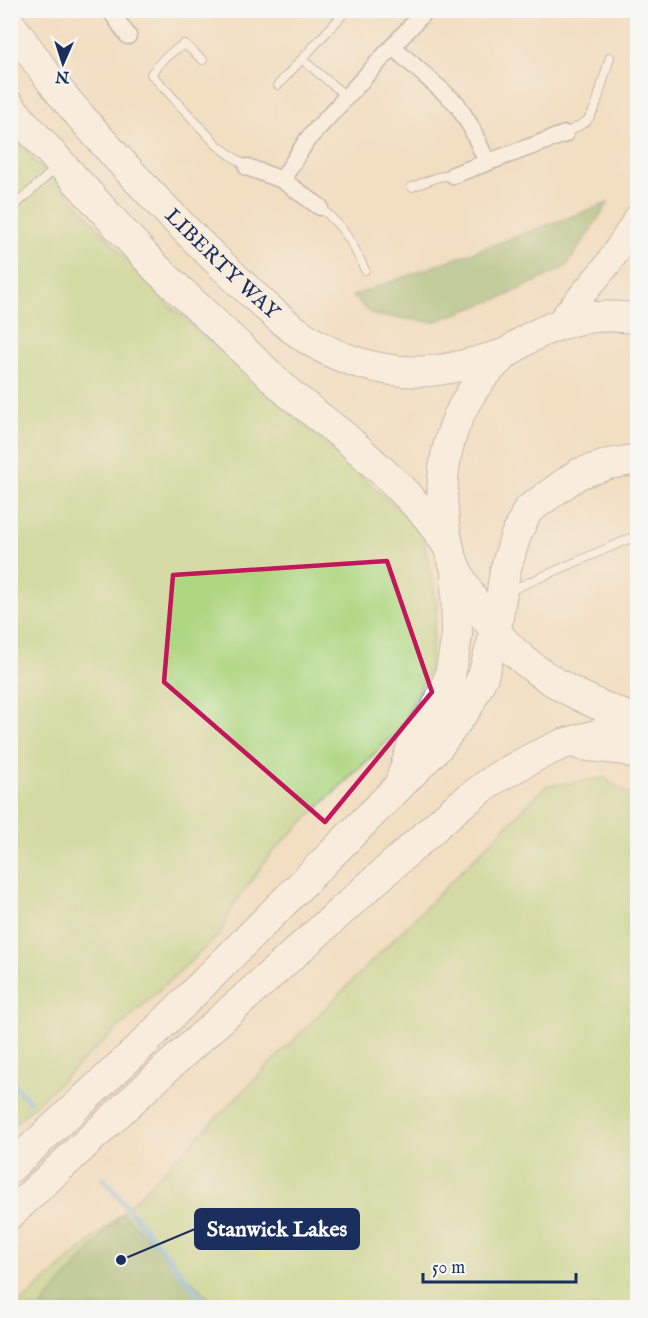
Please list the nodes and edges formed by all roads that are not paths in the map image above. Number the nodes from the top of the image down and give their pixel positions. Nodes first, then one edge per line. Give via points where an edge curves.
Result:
1 (347, 10) edge
2 (426, 10) edge
3 (110, 11) edge
4 (10, 24) edge
5 (128, 36) dead end
6 (393, 46) junction
7 (610, 57) dead end
8 (203, 60) dead end
9 (303, 60) junction
10 (278, 85) dead end
11 (347, 97) junction
12 (10, 105) edge
13 (565, 134) joint
14 (487, 162) junction
15 (61, 164) junction
16 (247, 166) joint
17 (453, 175) joint
18 (282, 180) junction
19 (412, 187) dead end
20 (320, 207) joint
21 (10, 210) edge
22 (638, 217) edge
23 (365, 270) dead end
24 (638, 318) edge
25 (556, 326) junction
26 (504, 354) junction
27 (623, 462) edge
28 (638, 472) edge
29 (638, 535) edge
30 (452, 556) junction
31 (503, 594) junction
32 (495, 630) junction
33 (637, 720) edge
34 (563, 744) junction
35 (638, 755) edge
36 (400, 783) junction
37 (10, 1168) edge
38 (10, 1214) edge

1 - 9 lane
2 - 6 street
3 - 5 street
4 - 26 highway, LIBERTY WAY via 64,96 174,220 308,342 352,361 404,372 445,370
6 - 11 street
6 - 14 street via 457,104
7 - 13 lane via 595,108 587,121
8 - 16 lane via 184,44 171,52 152,74 217,145
9 - 10 lane
9 - 11 lane
11 - 18 street via 307,140
12 - 15 highway
13 - 14 street
14 - 17 street
15 - 21 lane
15 - 30 highway via 156,268 428,516
16 - 18 street
17 - 19 lane
18 - 20 street
20 - 23 lane via 340,224
22 - 25 main road via 608,264
24 - 25 highway via 589,318
25 - 26 highway
26 - 30 highway via 465,401 450,438 443,470 442,506
27 - 28 highway
27 - 31 highway via 578,474 528,510 505,571
29 - 31 lane
30 - 32 highway via 478,607
30 - 36 highway via 457,636 450,676 436,709 416,735
31 - 32 highway
32 - 33 highway via 540,672 573,694
32 - 36 highway via 483,676 468,706 438,747
33 - 34 highway
34 - 35 highway via 626,750
34 - 38 highway via 496,778 456,808
36 - 37 highway via 146,1041

